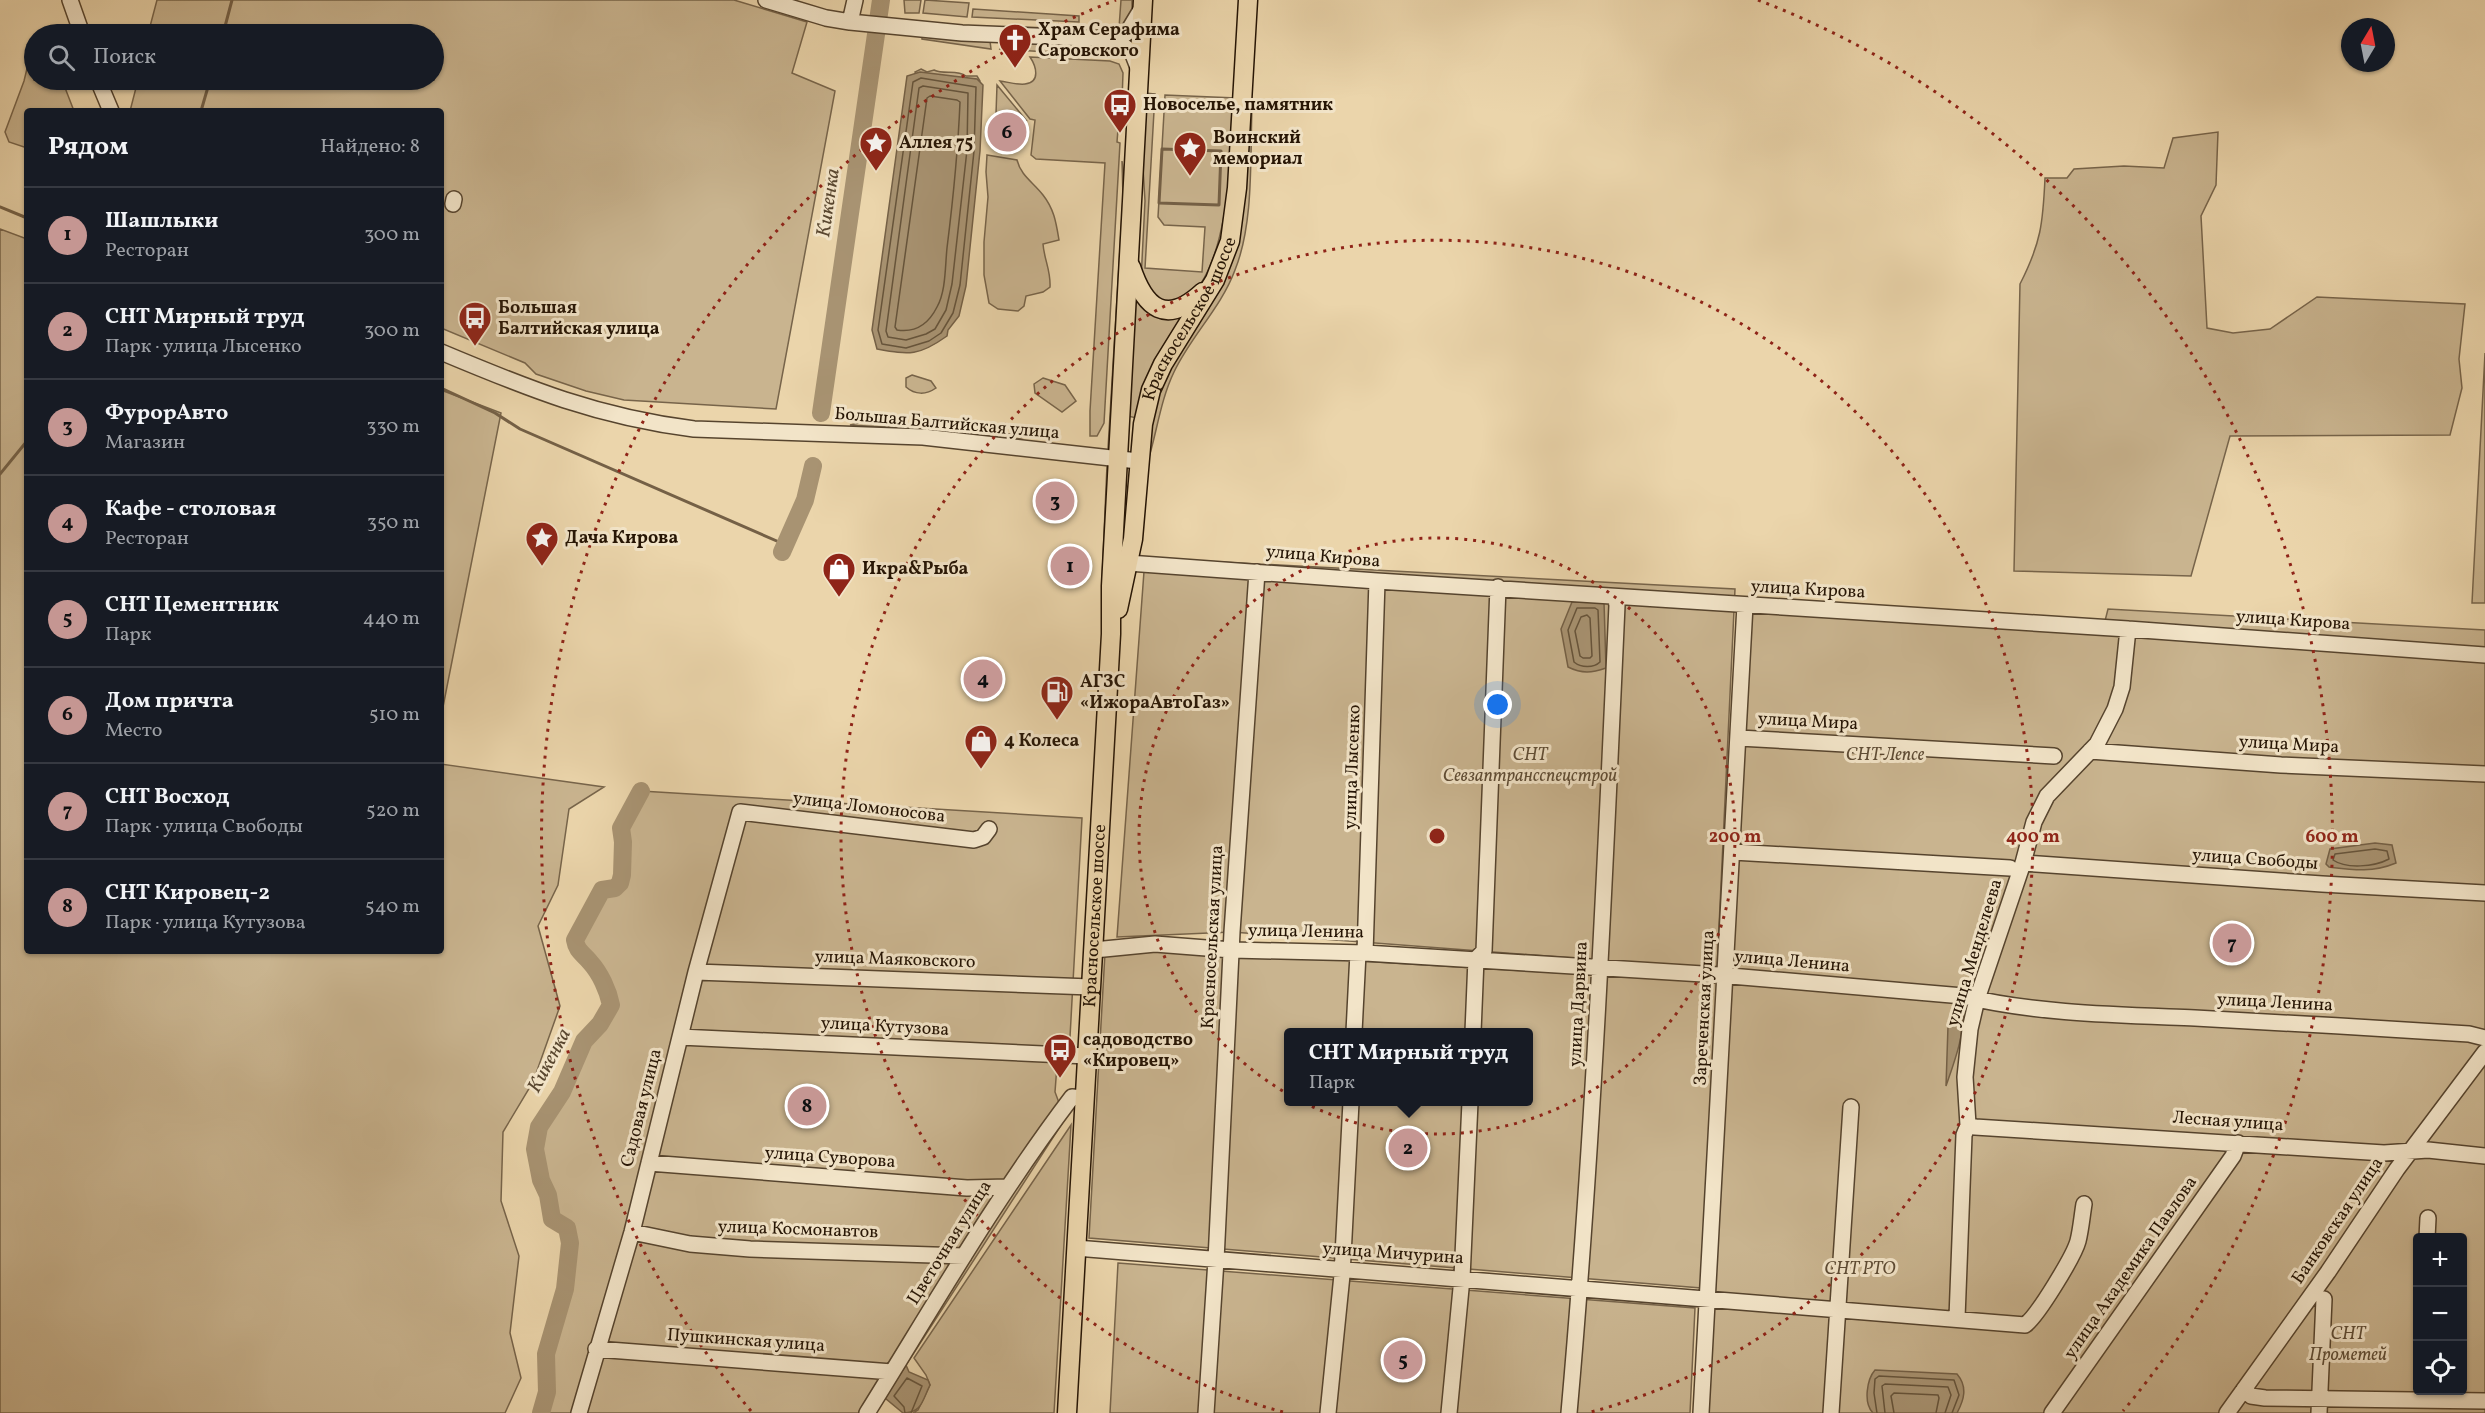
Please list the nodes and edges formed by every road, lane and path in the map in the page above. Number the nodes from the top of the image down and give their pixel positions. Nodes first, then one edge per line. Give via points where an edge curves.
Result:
1 (70, 0) edge
2 (766, 0) edge
3 (855, 0) edge
4 (1248, 0) edge
5 (1142, 4) edge
6 (856, 23) junction
7 (78, 24) edge
8 (1114, 39) junction
9 (1139, 70) junction
10 (102, 90) edge
11 (110, 108) edge
12 (1128, 260) junction
13 (1215, 280) junction
14 (444, 353) edge
15 (1118, 459) junction
16 (1138, 461) junction
17 (1128, 563) junction
18 (1257, 572) junction
19 (1377, 581) junction
20 (1498, 587) junction
21 (1615, 597) junction
22 (1745, 605) junction
23 (2128, 629) junction
24 (1111, 634) junction
25 (2485, 655) edge
26 (1739, 738) junction
27 (2090, 751) junction
28 (2054, 756) dead end
29 (2485, 774) edge
30 (740, 812) joint
31 (989, 829) dead end
32 (1733, 852) junction
33 (2016, 866) junction
34 (2485, 893) edge
35 (1094, 950) junction
36 (1232, 950) junction
37 (1362, 953) junction
38 (1476, 959) junction
39 (1601, 969) junction
40 (696, 972) junction
41 (1726, 975) junction
42 (1092, 987) junction
43 (1977, 999) junction
44 (1354, 1028) edge
45 (1473, 1028) edge
46 (680, 1037) junction
47 (2485, 1038) edge
48 (2485, 1052) edge
49 (1087, 1056) junction
50 (1078, 1097) junction
51 (1351, 1106) edge
52 (1470, 1106) edge
53 (1851, 1107) dead end
54 (1968, 1125) junction
55 (2238, 1143) junction
56 (2409, 1153) junction
57 (2485, 1156) edge
58 (649, 1163) junction
59 (1008, 1186) junction
60 (2084, 1204) dead end
61 (2428, 1218) dead end
62 (632, 1232) junction
63 (2427, 1233) edge
64 (1076, 1248) junction
65 (964, 1256) junction
66 (1216, 1260) junction
67 (1342, 1271) junction
68 (1462, 1278) junction
69 (1580, 1290) junction
70 (2324, 1299) dead end
71 (1707, 1300) junction
72 (1838, 1310) junction
73 (1957, 1318) junction
74 (596, 1349) junction
75 (892, 1372) junction
76 (2244, 1389) junction
77 (2422, 1401) edge
78 (2485, 1401) edge
79 (2319, 1406) edge
80 (579, 1413) edge
81 (867, 1413) edge
82 (1067, 1413) edge
83 (1206, 1413) edge
84 (1328, 1413) edge
85 (1449, 1413) edge
86 (1569, 1413) edge
87 (1701, 1413) edge
88 (1831, 1413) edge
89 (2052, 1413) edge
90 (2227, 1413) edge

1 - 7 street
2 - 6 street
3 - 6 street
4 - 13 main road, Красносельское шоссе via 1235,214 1230,241
5 - 8 street via 1127,33
5 - 9 main road, Красносельское шоссе
6 - 8 street via 997,35
8 - 9 street via 1132,52
9 - 12 main road, Красносельское шоссе
10 - 11 street
12 - 13 main road via 1145,298 1166,310 1191,303
12 - 15 main road, Красносельское шоссе
13 - 16 main road, Красносельское шоссе via 1157,377 1146,407
14 - 15 street, Большая Балтийская улица via 566,402 661,425 923,437
15 - 16 street, Большая Балтийская улица
15 - 24 main road, Красносельское шоссе
16 - 17 main road, Красносельское шоссе
17 - 18 street, улица Кирова
17 - 24 main road, Красносельское шоссе
18 - 19 street, улица Кирова
18 - 36 street, Красносельская улица
19 - 20 street, улица Кирова
19 - 37 street, улица Лысенко
20 - 21 street, улица Кирова
20 - 38 street via 1484,951
21 - 22 street, улица Кирова
21 - 39 street, улица Дарвина
22 - 23 street, улица Кирова
22 - 26 street, Зареченская улица
23 - 25 street, улица Кирова
23 - 27 street, улица Менделеева via 2122,687 2115,709
24 - 35 main road, Красносельское шоссе
26 - 28 street, улица Мира
26 - 32 street, Зареченская улица
27 - 29 street, улица Мира
27 - 33 street, улица Менделеева via 2047,796
30 - 31 street, улица Ломоносова via 974,840
30 - 40 street, Садовая улица
32 - 33 street, улица Свободы
32 - 41 street, Зареченская улица
33 - 34 street, улица Свободы
33 - 43 street, улица Менделеева
35 - 36 street, улица Ленина via 1155,944
35 - 42 main road, Красносельское шоссе
36 - 37 street, улица Ленина
36 - 66 street, Красносельская улица
37 - 38 street, улица Ленина
37 - 44 street, улица Лысенко
38 - 39 street, улица Ленина
38 - 45 street
39 - 41 street, улица Ленина
39 - 69 street, улица Дарвина
40 - 42 street, улица Маяковского
40 - 46 street, Садовая улица
41 - 43 street, улица Ленина
41 - 71 street, Зареченская улица
42 - 49 main road, Красносельское шоссе
43 - 47 street, улица Ленина via 2111,1014 2347,1026
43 - 54 street, улица Менделеева via 1965,1077
46 - 49 street, улица Кутузова
46 - 58 street, Садовая улица
48 - 56 street, Банковская улица
49 - 50 main road, Красносельское шоссе
50 - 59 street, Цветочная улица
50 - 64 main road, Красносельское шоссе
51 - 67 street
52 - 68 street
53 - 72 street
54 - 55 street, Лесная улица
54 - 73 street, улица Менделеева via 1964,1135
55 - 56 street, Лесная улица
55 - 89 street, улица Академика Павлова via 2233,1156
56 - 57 street, Лесная улица via 2428,1150
56 - 76 street, Банковская улица
58 - 59 street, улица Суворова via 968,1188
58 - 62 street, Садовая улица
59 - 65 street, Цветочная улица
60 - 73 street, улица Мичурина via 2078,1244 2031,1321 2025,1325
61 - 63 street
62 - 65 street, улица Космонавтов via 690,1244 750,1249
62 - 74 street, Садовая улица
64 - 66 street, улица Мичурина
64 - 82 main road, Красносельское шоссе
65 - 75 street, Цветочная улица
66 - 67 street, улица Мичурина
66 - 83 street, Красносельская улица
67 - 68 street, улица Мичурина
67 - 84 street
68 - 69 street, улица Мичурина
68 - 85 street
69 - 71 street, улица Мичурина
69 - 86 street, улица Дарвина
70 - 79 street
71 - 72 street, улица Мичурина
71 - 87 street, Зареченская улица
72 - 73 street, улица Мичурина
72 - 88 street
74 - 75 street, Пушкинская улица
74 - 80 street, Садовая улица
75 - 81 street, Цветочная улица
76 - 79 street via 2251,1396
76 - 90 street, Банковская улица
77 - 78 street
77 - 79 street

